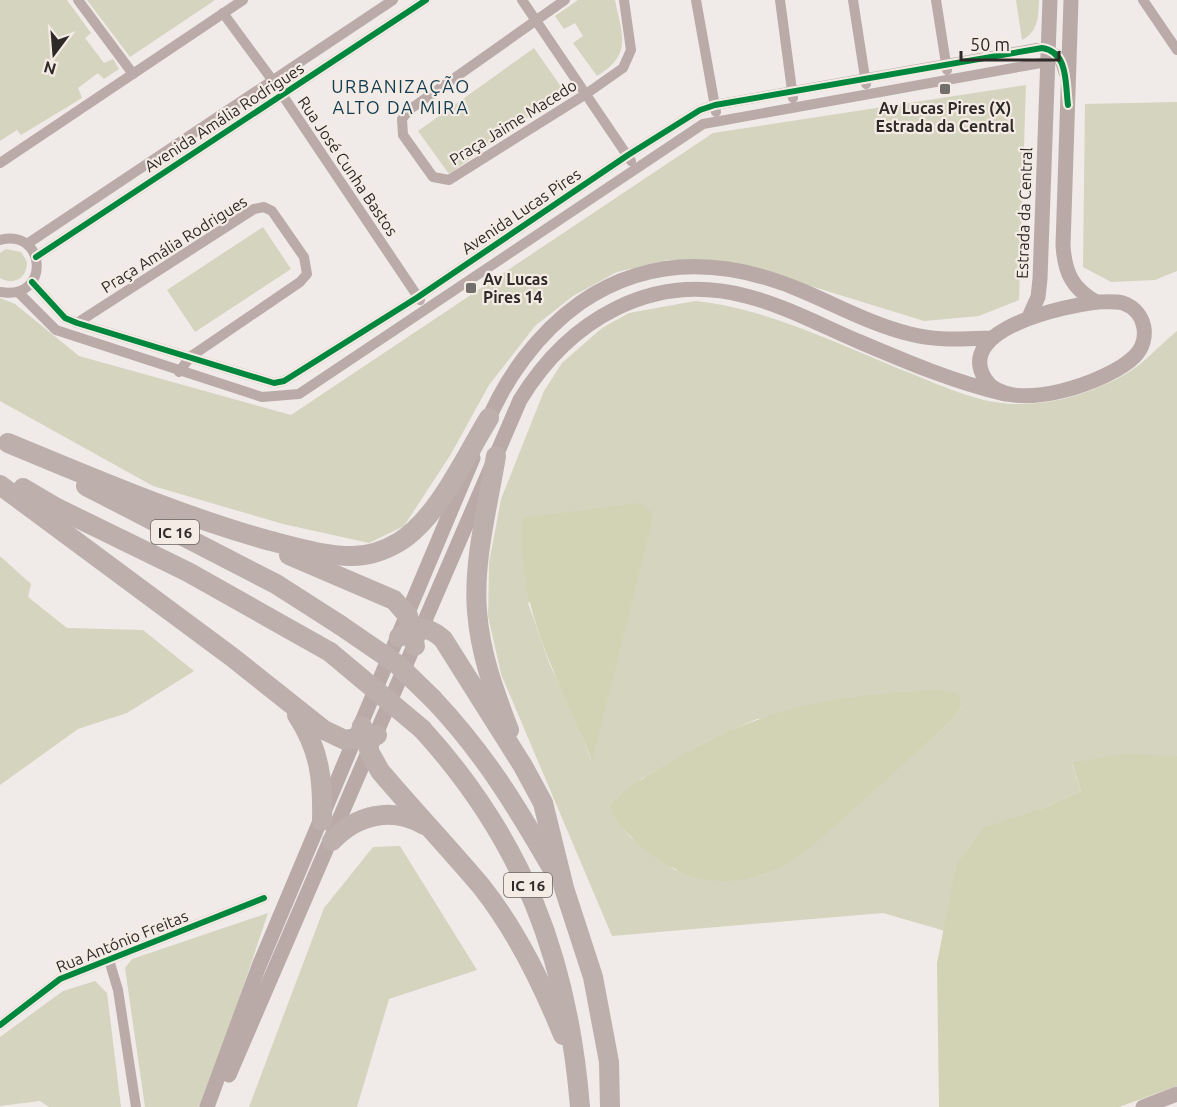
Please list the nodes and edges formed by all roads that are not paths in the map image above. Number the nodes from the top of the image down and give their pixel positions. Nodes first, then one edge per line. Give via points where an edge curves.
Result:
1 (78, 0) edge
2 (243, 0) edge
3 (393, 0) edge
4 (426, 0) edge
5 (522, 0) edge
6 (565, 0) edge
7 (624, 0) edge
8 (696, 0) edge
9 (780, 0) edge
10 (854, 0) edge
11 (936, 0) edge
12 (1050, 0) edge
13 (1071, 0) edge
14 (1145, 0) edge
15 (223, 13) junction
16 (534, 21) junction
17 (1070, 29) junction
18 (1177, 50) edge
19 (1051, 55) junction
20 (946, 65) junction
21 (133, 74) junction
22 (865, 79) junction
23 (949, 79) junction
24 (273, 81) junction
25 (792, 92) junction
26 (867, 93) junction
27 (586, 94) junction
28 (282, 95) junction
29 (715, 105) junction
30 (794, 105) junction
31 (1068, 105) junction
32 (718, 120) junction
33 (628, 155) junction
34 (0, 163) edge
35 (635, 169) junction
36 (1, 238) edge
37 (27, 244) junction
38 (36, 257) junction
39 (32, 282) junction
40 (0, 292) edge
41 (18, 292) junction
42 (418, 297) junction
43 (1096, 302) junction
44 (426, 308) junction
45 (1029, 317) junction
46 (77, 324) junction
47 (992, 338) junction
48 (190, 357) junction
49 (179, 372) junction
50 (1005, 394) junction
51 (489, 418) junction
52 (4, 440) edge
53 (496, 456) junction
54 (0, 475) edge
55 (0, 485) edge
56 (238, 532) junction
57 (412, 631) junction
58 (280, 695) junction
59 (366, 739) junction
60 (523, 766) junction
61 (322, 821) junction
62 (429, 828) junction
63 (332, 842) junction
64 (564, 888) junction
65 (264, 898) dead end
66 (109, 960) junction
67 (0, 1025) edge
68 (577, 1068) junction
69 (1177, 1094) edge
70 (136, 1107) edge
71 (207, 1107) edge
72 (217, 1107) edge
73 (580, 1107) edge
74 (610, 1107) edge
75 (1143, 1107) edge

1 - 21 street
2 - 15 street
3 - 24 street, Avenida Amália Rodrigues
4 - 28 street, Avenida Amália Rodrigues
5 - 16 street
6 - 16 street, Praça Jaime Macedo
7 - 27 street, Praça Jaime Macedo via 631,50 622,68
8 - 29 street
9 - 25 street
10 - 22 street
11 - 20 street
12 - 19 main road, Estrada da Central
13 - 17 main road
14 - 18 street
15 - 21 street
15 - 24 street, Rua José Cunha Bastos
16 - 27 street
16 - 27 street, Praça Jaime Macedo via 409,110 402,119 403,135 433,177 449,180
17 - 19 street
17 - 31 main road
19 - 20 street, Avenida Lucas Pires via 1037,48
19 - 23 street, Avenida Lucas Pires
19 - 31 street via 1064,66
19 - 45 main road, Estrada da Central via 1040,279 1038,297
20 - 22 street, Avenida Lucas Pires
20 - 23 street
21 - 34 street
22 - 25 street, Avenida Lucas Pires
22 - 26 street
23 - 26 street, Avenida Lucas Pires
24 - 28 street, Rua José Cunha Bastos
24 - 37 street, Avenida Amália Rodrigues
25 - 29 street, Avenida Lucas Pires
25 - 30 street
26 - 30 street, Avenida Lucas Pires
27 - 33 street
28 - 38 street, Avenida Amália Rodrigues
28 - 42 street, Rua José Cunha Bastos
29 - 32 street
29 - 33 street, Avenida Lucas Pires
30 - 32 street, Avenida Lucas Pires
31 - 43 main road via 1064,263 1076,288
32 - 35 street, Avenida Lucas Pires via 703,124
33 - 35 street
33 - 42 street, Avenida Lucas Pires
35 - 44 street, Avenida Lucas Pires
36 - 37 street
37 - 38 street
38 - 39 street
39 - 41 street
39 - 46 street, Avenida Lucas Pires via 65,318
40 - 41 street
41 - 49 street, Avenida Lucas Pires via 56,330
42 - 44 street, Rua José Cunha Bastos
42 - 48 street, Avenida Lucas Pires via 284,381 264,382
43 - 45 main road
43 - 50 main road via 1123,303 1141,317 1144,338 1134,356 1108,374 1082,385 1035,394
44 - 49 street, Avenida Lucas Pires via 299,394 262,397
45 - 47 main road
46 - 48 street, Avenida Lucas Pires
46 - 48 street, Praça Amália Rodrigues via 254,209 264,207 272,211 304,257 307,274
47 - 50 main road via 982,356 982,371 992,387
47 - 51 main road via 912,335 757,275 687,265 602,288 562,316 505,385
48 - 49 street, Praça Amália Rodrigues
50 - 53 main road via 961,383 794,312 746,296 710,290 651,294 603,315 557,352 520,400
51 - 56 highway via 428,517 390,547 362,555 332,555
51 - 57 main road
52 - 56 highway
52 - 64 highway, IC 16, bridge via 105,497 276,584 397,664 471,739 513,800
53 - 57 main road
53 - 60 highway via 477,570 477,610 492,686
54 - 68 highway, IC 16, bridge via 330,652 422,729 490,815 532,894 562,984
55 - 58 highway
56 - 57 highway via 387,595 402,606
57 - 59 main road
57 - 60 highway via 434,631 443,639
58 - 59 highway via 330,734
58 - 61 highway via 304,725 319,757
59 - 61 main road
59 - 62 highway via 380,771
59 - 63 main road
60 - 64 highway via 543,803
61 - 71 main road via 259,966
62 - 63 highway via 401,816 372,816 350,825
62 - 68 highway via 482,887 517,940 545,992
63 - 72 main road
64 - 74 highway, IC 16 via 593,977 609,1062
65 - 66 street, Rua António Freitas
66 - 67 street, Rua António Freitas via 60,979
66 - 70 street, Rua António Freitas via 118,990
68 - 73 highway, IC 16
69 - 75 main road

